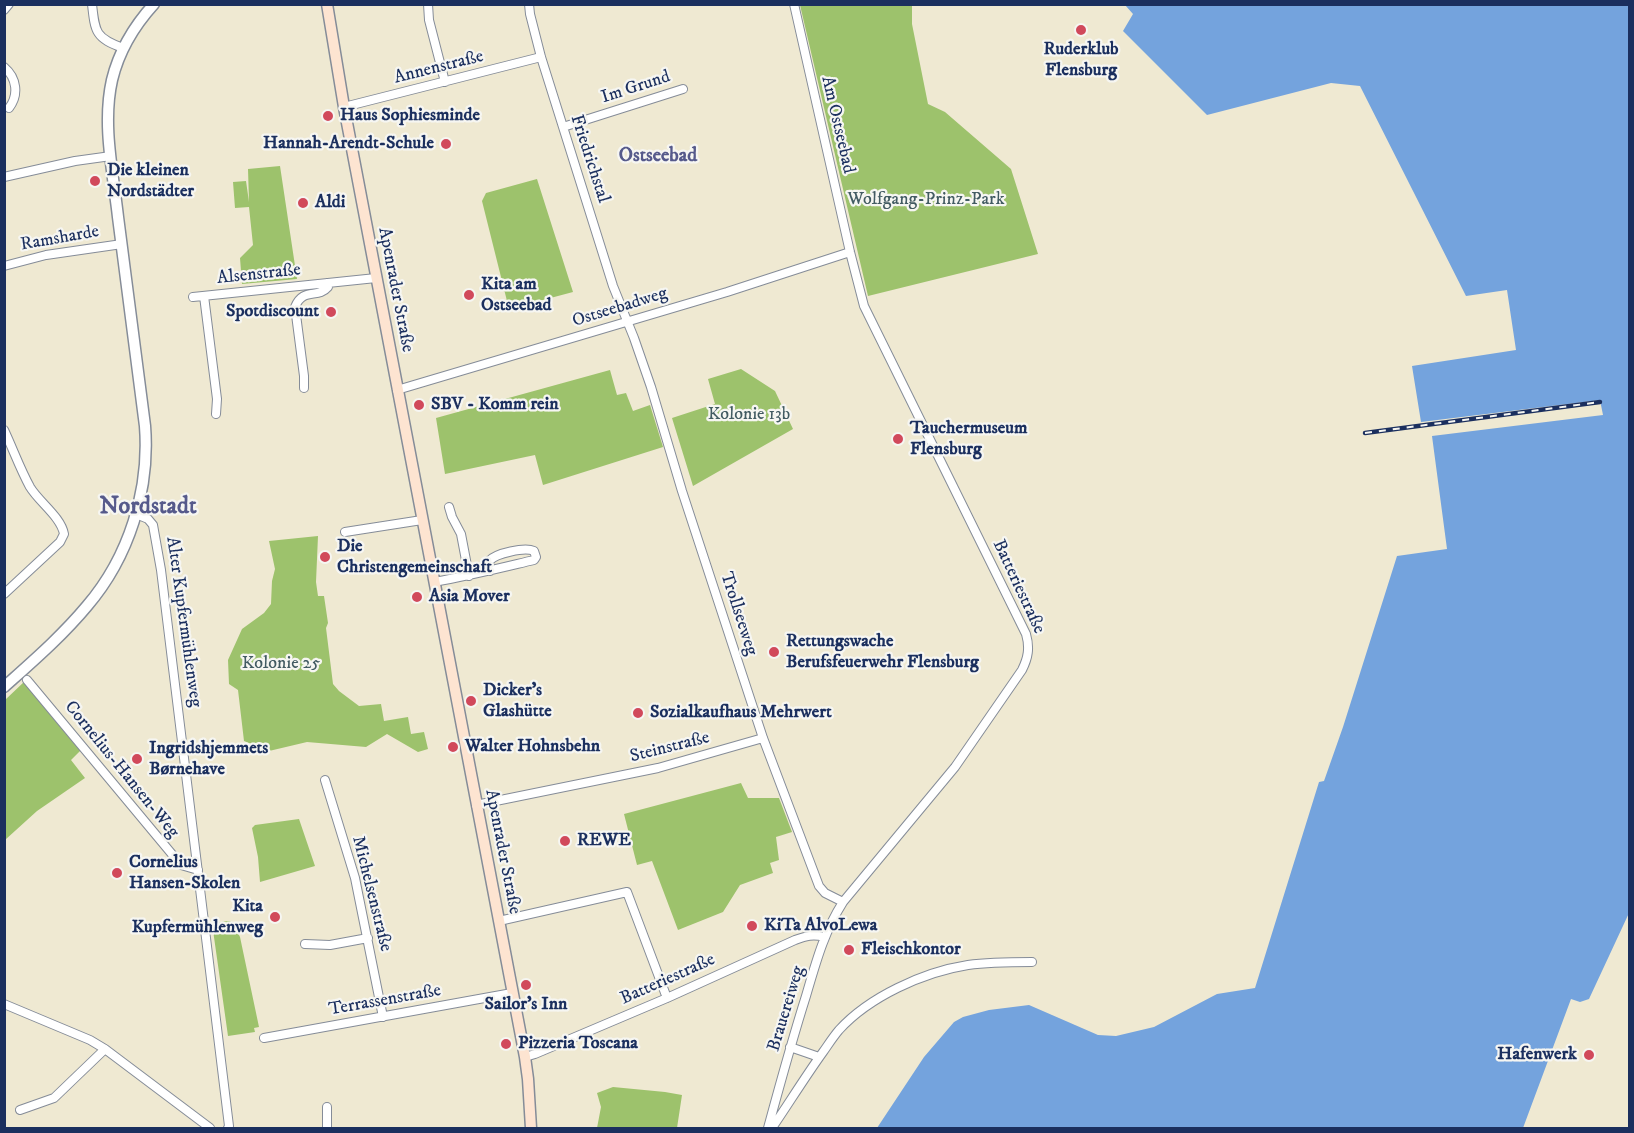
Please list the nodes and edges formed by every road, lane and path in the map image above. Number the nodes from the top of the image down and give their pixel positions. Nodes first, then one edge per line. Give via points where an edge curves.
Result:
1 (9, 4) edge
2 (92, 4) edge
3 (154, 4) edge
4 (327, 4) edge
5 (428, 4) edge
6 (529, 4) edge
7 (794, 4) edge
8 (4, 10) edge
9 (123, 48) junction
10 (541, 57) junction
11 (4, 67) edge
12 (445, 82) junction
13 (683, 89) dead end
14 (344, 107) junction
15 (9, 108) dead end
16 (563, 127) junction
17 (111, 156) junction
18 (4, 177) edge
19 (122, 244) junction
20 (850, 252) junction
21 (4, 266) edge
22 (376, 278) junction
23 (327, 283) junction
24 (204, 296) junction
25 (193, 297) dead end
26 (627, 322) junction
27 (304, 388) dead end
28 (397, 390) junction
29 (216, 414) dead end
30 (4, 430) edge
31 (449, 507) dead end
32 (136, 514) junction
33 (422, 520) junction
34 (345, 532) dead end
35 (490, 571) junction
36 (469, 576) junction
37 (434, 582) junction
38 (4, 594) edge
39 (27, 680) dead end
40 (4, 687) edge
41 (763, 738) junction
42 (325, 780) dead end
43 (476, 805) junction
44 (198, 870) junction
45 (843, 902) junction
46 (498, 921) junction
47 (824, 937) junction
48 (368, 938) junction
49 (305, 944) dead end
50 (1032, 962) dead end
51 (512, 993) junction
52 (667, 998) junction
53 (4, 1004) edge
54 (383, 1017) junction
55 (264, 1038) dead end
56 (790, 1047) junction
57 (105, 1049) junction
58 (525, 1057) junction
59 (819, 1057) junction
60 (327, 1107) dead end
61 (20, 1110) dead end
62 (210, 1128) edge
63 (228, 1128) edge
64 (327, 1128) edge
65 (531, 1128) edge
66 (768, 1128) edge
67 (772, 1128) edge

1 - 8 street
2 - 9 street via 100,38
3 - 9 street
4 - 14 main road, Apenrader Straße
5 - 12 street
6 - 10 street, Friedrichstal
7 - 20 street, Am Ostseebad
9 - 17 street via 110,94
10 - 12 street, Annenstraße
10 - 16 street, Friedrichstal
11 - 15 street via 14,79 14,101
12 - 14 street, Annenstraße
13 - 16 street, Im Grund
14 - 22 main road, Apenrader Straße
16 - 26 street, Friedrichstal
17 - 18 street
17 - 19 street
19 - 21 street, Ramsharde via 46,255
19 - 32 street via 146,447
20 - 26 street, Ostseebadweg
20 - 45 street, Batteriestraße via 864,306 1026,634 1029,651 1022,670 963,756
22 - 23 street, Alsenstraße
22 - 28 main road, Apenrader Straße
23 - 24 street, Alsenstraße
23 - 27 street, Alsenstraße via 324,291 305,295 296,307
24 - 25 street, Alsenstraße
24 - 29 street
26 - 28 street, Ostseebadweg
26 - 41 street, Trollseeweg
28 - 33 main road, Apenrader Straße
30 - 38 street via 32,490 64,534
31 - 36 street via 461,534
32 - 40 street via 126,542 98,592 66,629
32 - 44 street, Alter Kupfermühlenweg via 153,525 159,558
33 - 34 street
33 - 37 main road, Apenrader Straße
35 - 35 street via 534,560 534,551 528,548 495,556 489,561
35 - 36 street
36 - 37 street
37 - 43 main road, Apenrader Straße
39 - 44 street, Cornelius-Hansen-Weg via 181,866
41 - 43 street, Steinstraße via 677,763
41 - 45 street, Trollseeweg via 819,886
42 - 48 street, Michelsenstraße via 355,878
43 - 46 main road, Apenrader Straße
44 - 63 street, Alter Kupfermühlenweg
45 - 47 street, Brauereiweg
46 - 51 main road, Apenrader Straße
46 - 52 street via 627,892
47 - 52 street, Batteriestraße via 795,940
47 - 56 street, Brauereiweg
48 - 49 street via 330,945
48 - 54 street, Michelsenstraße
50 - 59 street via 968,965 895,989 856,1014
51 - 54 street, Terrassenstraße
51 - 58 main road, Apenrader Straße
52 - 58 street, Batteriestraße
53 - 57 street
54 - 55 street, Terrassenstraße
56 - 59 street
56 - 66 street, Brauereiweg
57 - 61 street via 54,1098
57 - 62 street
58 - 65 main road, Apenrader Straße
59 - 67 street
60 - 64 street

